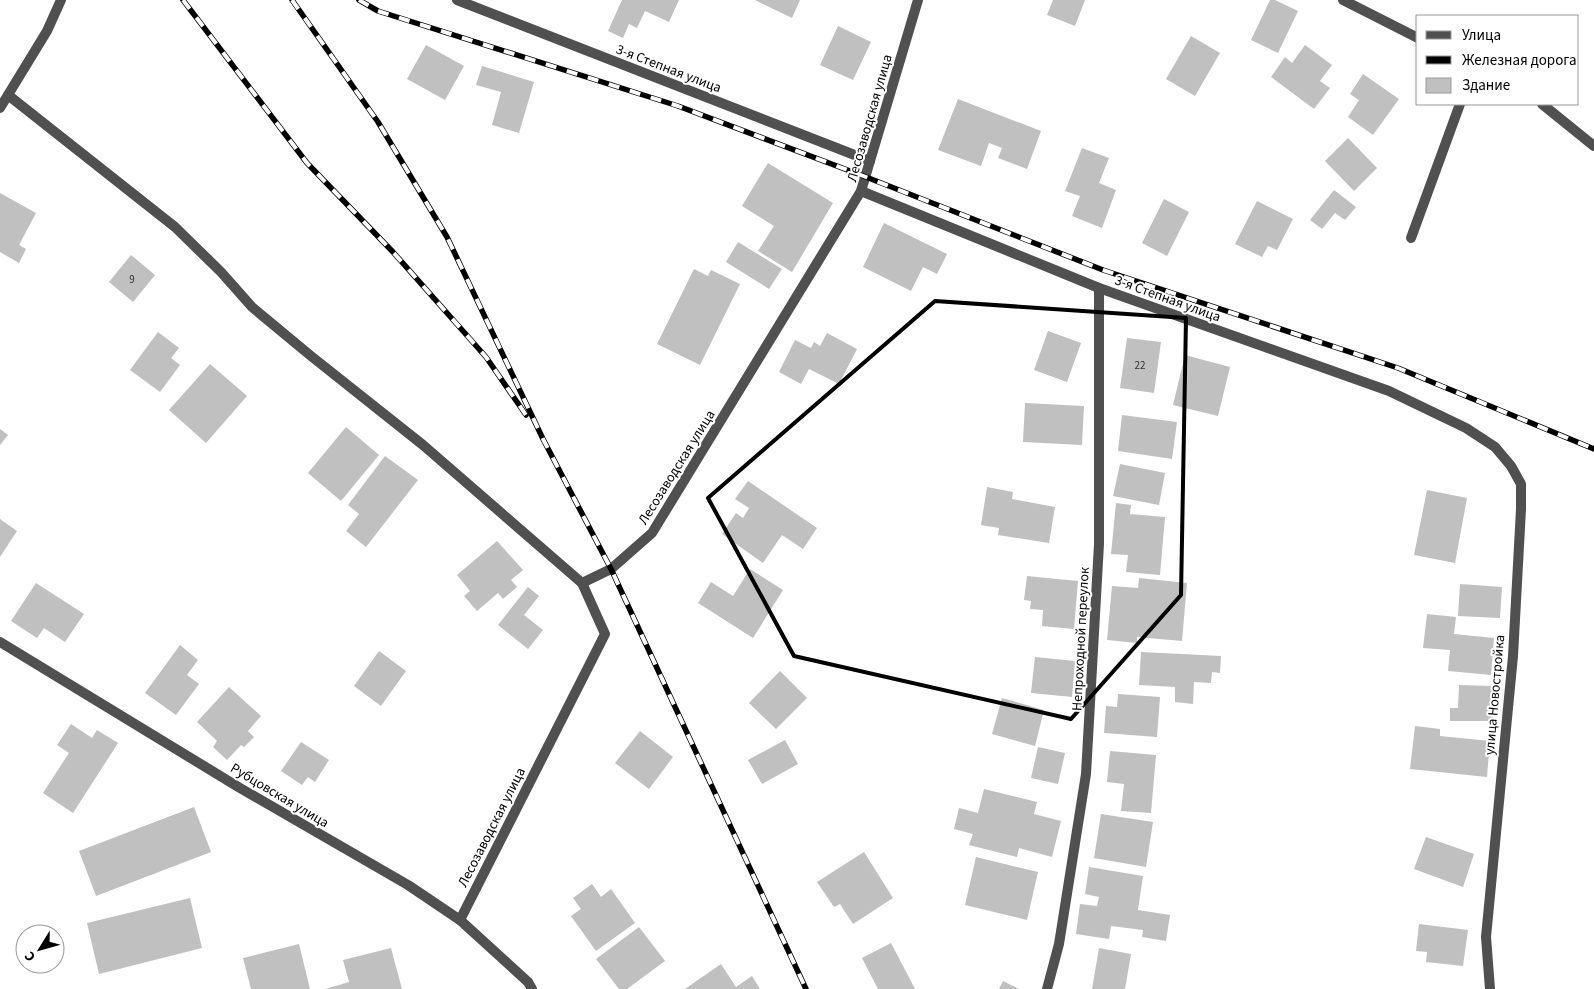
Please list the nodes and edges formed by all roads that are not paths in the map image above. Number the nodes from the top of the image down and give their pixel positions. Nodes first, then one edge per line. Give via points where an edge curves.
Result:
1 (61, 0) edge
2 (457, 0) edge
3 (918, 0) edge
4 (1343, 0) edge
5 (1416, 37) edge
6 (8, 95) junction
7 (1460, 105) edge
8 (1543, 105) edge
9 (0, 108) edge
10 (1594, 146) edge
11 (870, 161) junction
12 (862, 192) junction
13 (1411, 238) dead end
14 (1099, 288) junction
15 (1466, 428) joint
16 (582, 583) junction
17 (0, 642) edge
18 (460, 920) junction
19 (532, 989) edge
20 (1046, 989) edge
21 (1490, 989) edge

1 - 6 street via 47,31
2 - 11 street, 3-я Степная улица
3 - 11 street, Лесозаводская улица
4 - 5 street
6 - 9 street
6 - 16 street via 175,227 252,307 424,445
7 - 13 street
8 - 10 street
11 - 12 street, Лесозаводская улица
12 - 14 street, 3-я Степная улица
12 - 16 street, Лесозаводская улица via 652,533 611,569
14 - 15 street, 3-я Степная улица via 1390,391
14 - 20 street, Непроходной переулок via 1099,544 1086,774 1059,944
15 - 21 street, улица Новостройка via 1495,447 1521,484 1513,656 1486,937
16 - 18 street, Лесозаводская улица via 605,634
17 - 18 street, Рубцовская улица via 240,788 408,885
18 - 19 street, Рубцовская улица

